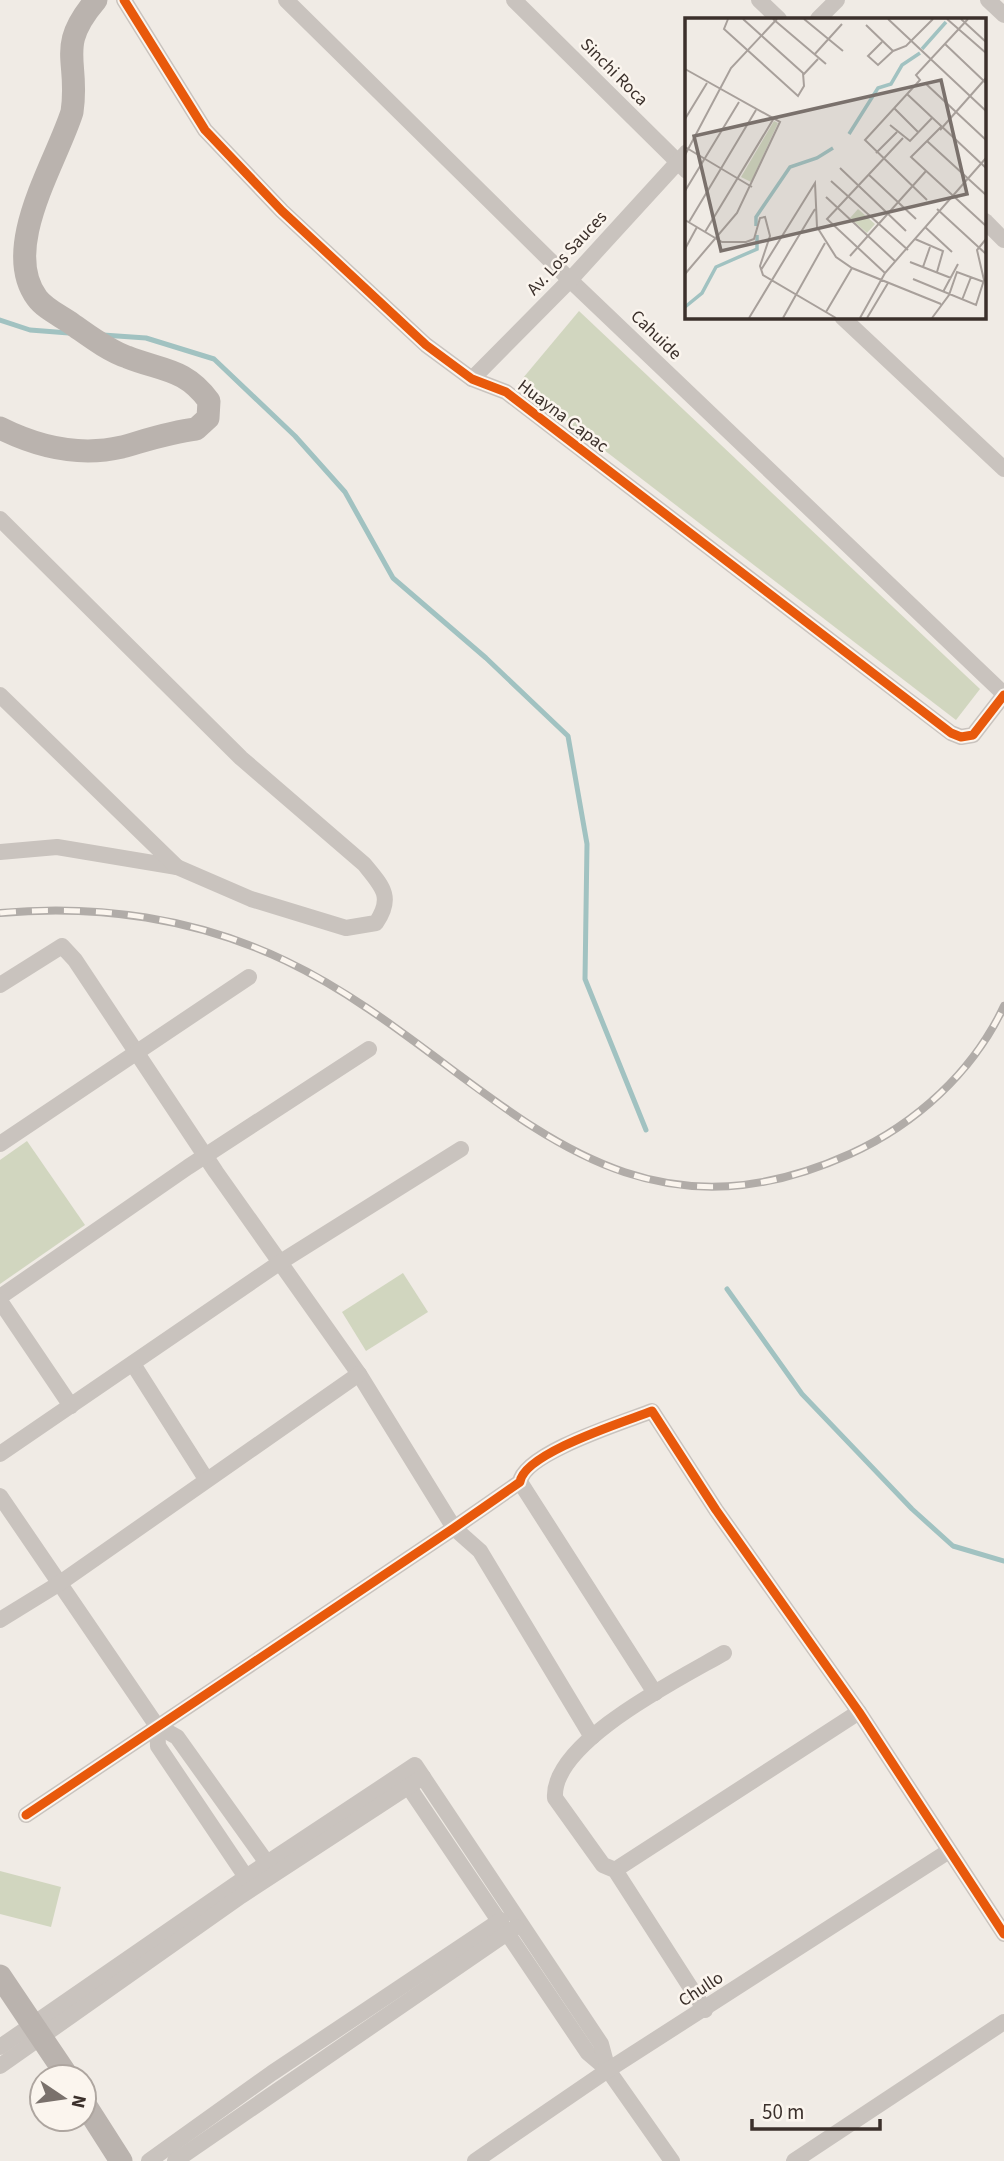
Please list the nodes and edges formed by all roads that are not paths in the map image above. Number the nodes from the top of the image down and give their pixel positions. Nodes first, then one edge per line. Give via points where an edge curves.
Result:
1 (96, 0) edge
2 (124, 0) edge
3 (286, 0) edge
4 (513, 0) edge
5 (759, 0) edge
6 (836, 0) edge
7 (988, 0) edge
8 (1004, 15) edge
9 (778, 18) edge
10 (819, 18) edge
11 (684, 161) edge
12 (986, 222) edge
13 (1004, 240) edge
14 (570, 280) junction
15 (843, 318) edge
16 (472, 379) junction
17 (0, 428) edge
18 (1004, 469) edge
19 (0, 519) edge
20 (1004, 694) edge
21 (0, 695) edge
22 (0, 852) edge
23 (177, 867) junction
24 (249, 977) dead end
25 (0, 985) edge
26 (369, 1049) dead end
27 (136, 1050) junction
28 (0, 1144) edge
29 (461, 1149) dead end
30 (205, 1156) junction
31 (279, 1263) junction
32 (0, 1299) edge
33 (133, 1364) junction
34 (359, 1374) junction
35 (71, 1406) junction
36 (0, 1454) edge
37 (206, 1479) junction
38 (520, 1482) junction
39 (0, 1496) edge
40 (454, 1528) junction
41 (60, 1583) junction
42 (0, 1620) edge
43 (724, 1653) dead end
44 (655, 1693) junction
45 (859, 1712) junction
46 (158, 1726) junction
47 (592, 1737) junction
48 (405, 1781) junction
49 (26, 1815) dead end
50 (949, 1851) junction
51 (267, 1863) junction
52 (615, 1870) junction
53 (246, 1877) junction
54 (510, 1925) junction
55 (1004, 1934) edge
56 (0, 1976) edge
57 (0, 2003) edge
58 (705, 2010) junction
59 (1004, 2022) edge
60 (31, 2035) junction
61 (0, 2047) edge
62 (44, 2063) edge
63 (56, 2063) edge
64 (0, 2066) edge
65 (608, 2070) junction
66 (98, 2125) edge
67 (86, 2133) edge
68 (104, 2161) edge
69 (121, 2161) edge
70 (149, 2161) edge
71 (175, 2161) edge
72 (475, 2161) edge
73 (672, 2161) edge
74 (794, 2161) edge

1 - 17 street via 69,48 75,97 26,231 26,281 38,300 96,340 125,357 183,375 198,386 209,401 208,418 196,429 96,451 28,442
2 - 16 street, Huayna Capac via 205,130 382,306
3 - 14 street, Cahuide
4 - 11 street, Sinchi Roca
5 - 9 street
6 - 10 street
7 - 8 street
11 - 14 street, Av. Los Sauces
12 - 13 street
14 - 16 street, Av. Los Sauces
14 - 20 street, Cahuide
15 - 18 street
16 - 20 street, Huayna Capac via 506,392 951,733 973,735
19 - 23 street via 241,758 364,864 381,884 384,910 376,923 346,928 251,899
21 - 23 street
22 - 23 street via 57,847
24 - 27 street
25 - 27 street via 62,946
26 - 30 street
27 - 28 street
27 - 30 street
29 - 31 street
30 - 31 street
30 - 32 street
31 - 33 street
31 - 34 street
32 - 35 street
33 - 35 street
33 - 37 street
34 - 37 street
34 - 40 street
35 - 36 street
37 - 41 street
38 - 40 street
38 - 44 street
38 - 45 street via 521,1474 533,1463 652,1411
39 - 41 street
40 - 46 street
40 - 47 street via 480,1551
41 - 42 street
41 - 46 street
43 - 44 street
44 - 47 street
45 - 50 street
45 - 52 street
46 - 49 street
46 - 51 street via 177,1737
46 - 53 street via 158,1746
47 - 52 street via 569,1759 554,1786 555,1798 603,1865
48 - 51 street
48 - 54 street
48 - 54 street via 415,1765
48 - 60 street
50 - 55 street
50 - 58 street, Chullo
51 - 53 street
52 - 58 street
53 - 60 street
54 - 65 street via 588,2053
54 - 70 street via 272,2073
54 - 71 street
56 - 60 street
57 - 60 street
58 - 65 street, Chullo
59 - 74 street
60 - 61 street
60 - 62 street
60 - 63 street
60 - 64 street
65 - 72 street, Chullo
65 - 73 street
66 - 69 street
67 - 68 street

